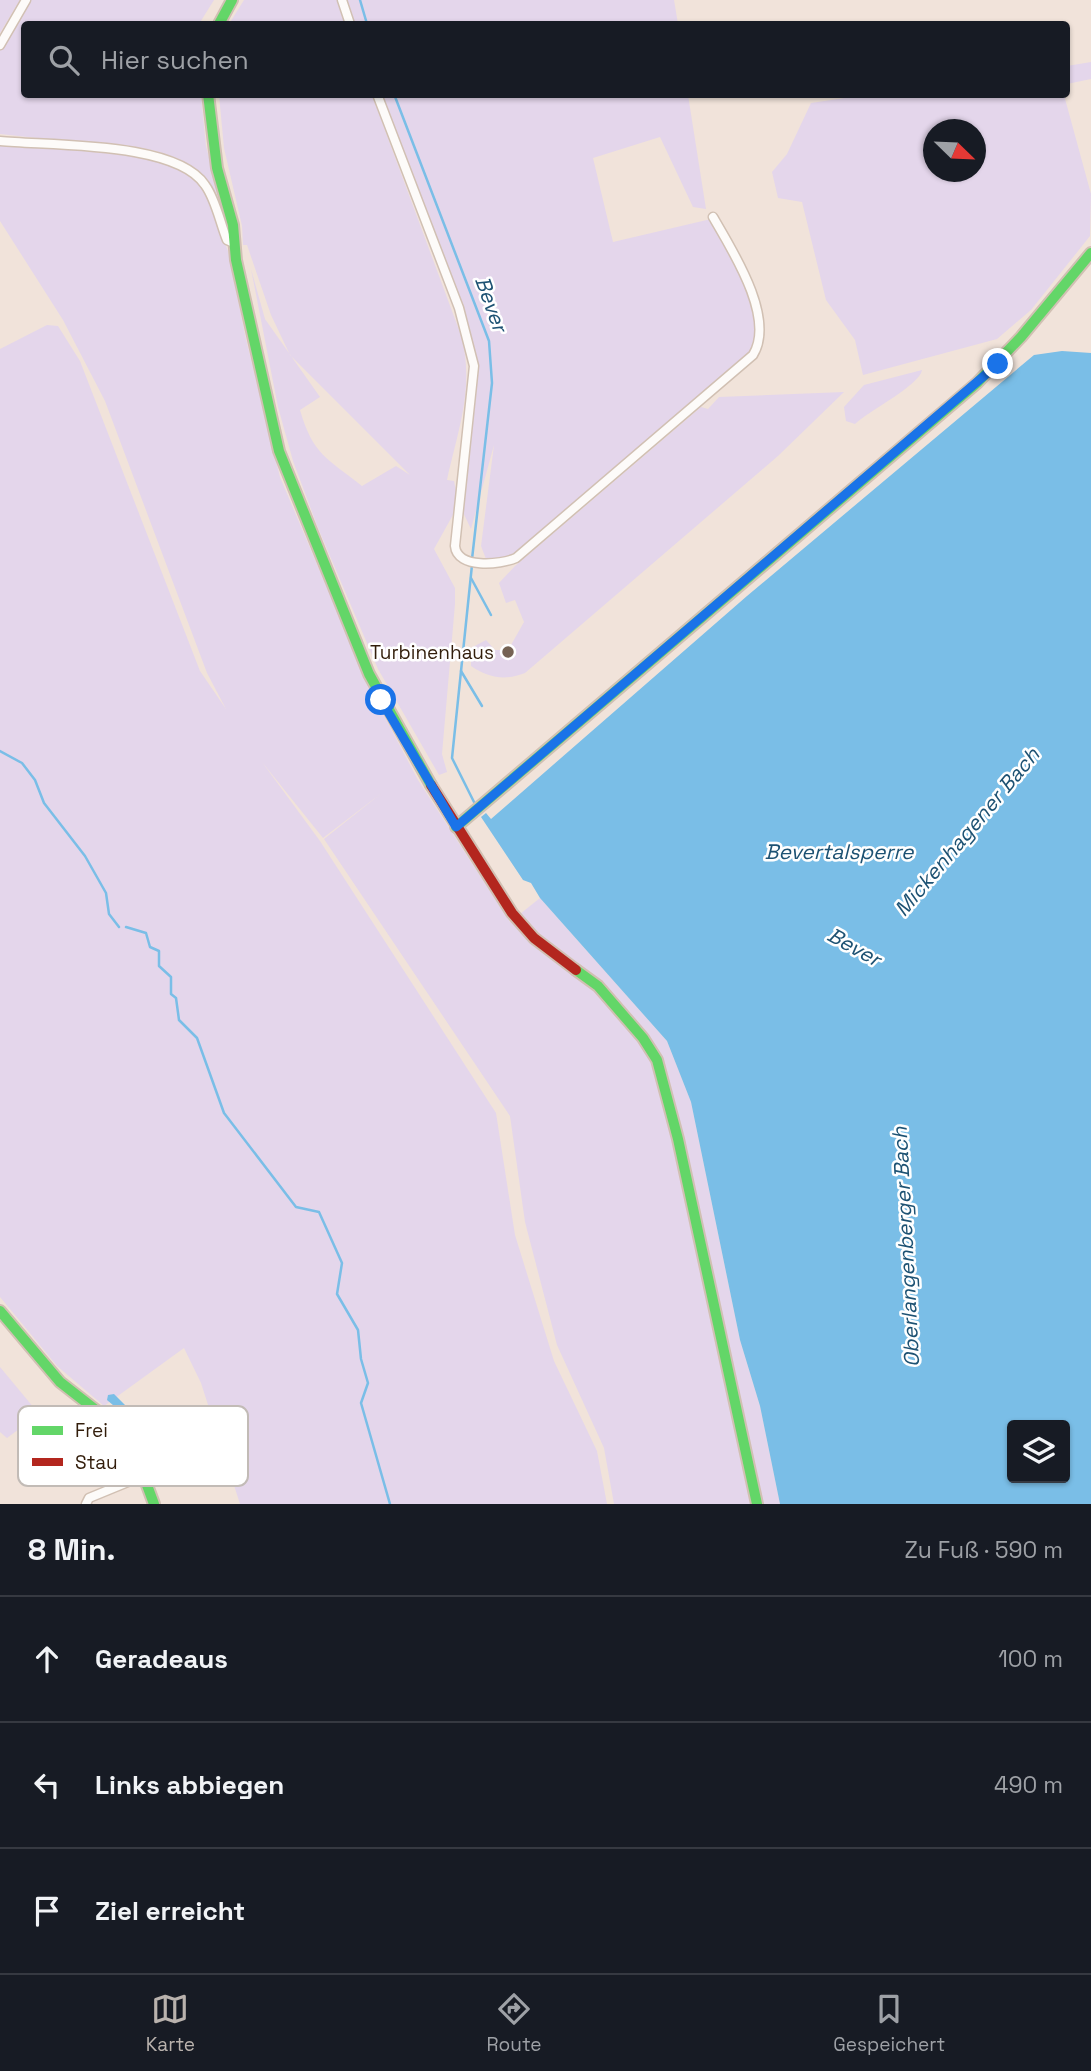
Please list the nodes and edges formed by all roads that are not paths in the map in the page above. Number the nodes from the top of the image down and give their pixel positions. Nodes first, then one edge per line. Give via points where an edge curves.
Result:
1 (26, 0) edge
2 (232, 0) edge
3 (342, 0) edge
4 (221, 21) edge
5 (350, 21) edge
6 (0, 45) edge
7 (208, 98) edge
8 (379, 98) edge
9 (0, 141) edge
10 (713, 217) dead end
11 (234, 243) junction
12 (1091, 253) edge
13 (456, 827) junction
14 (0, 1311) edge
15 (91, 1406) edge
16 (116, 1486) edge
17 (148, 1486) edge
18 (86, 1504) edge
19 (154, 1504) edge
20 (757, 1504) edge

1 - 6 street
2 - 4 street
3 - 5 street
7 - 11 street via 213,146
8 - 10 street via 471,346 474,383 455,546 458,557 465,560 501,563 516,558 753,355 759,338 755,302
9 - 11 street via 86,145 172,163 205,185 227,240
11 - 13 street via 286,473 369,674
12 - 13 street via 977,383
13 - 20 street via 522,926 598,986 657,1060
14 - 15 street via 60,1382
16 - 18 street via 89,1498
17 - 19 street

